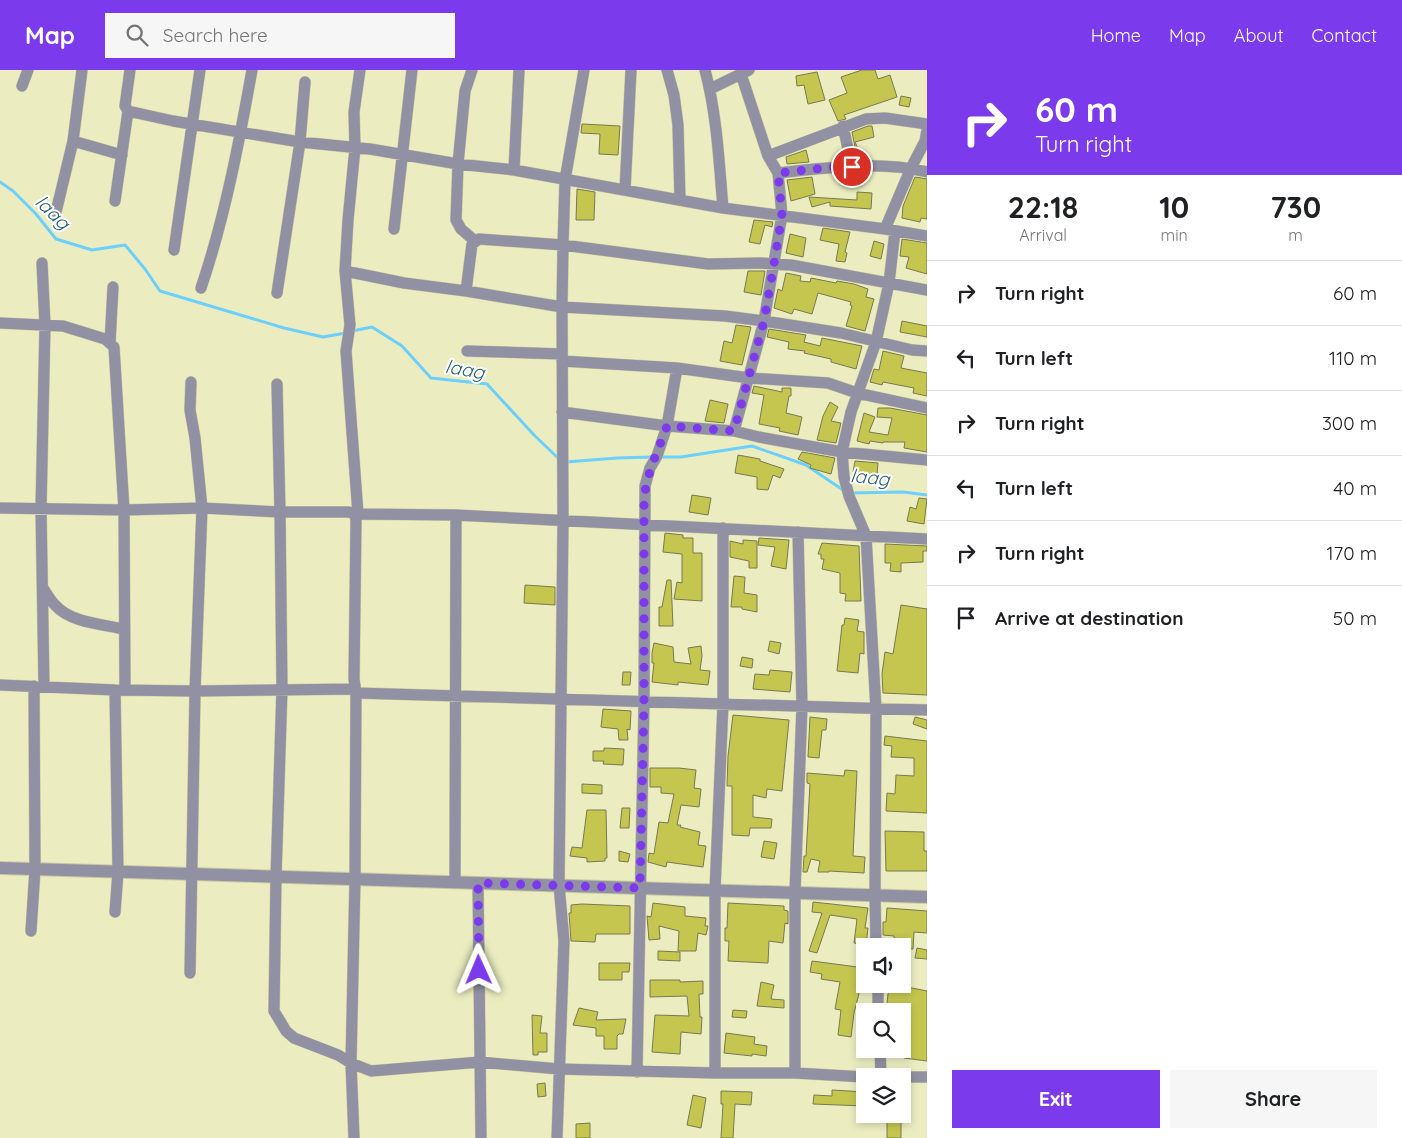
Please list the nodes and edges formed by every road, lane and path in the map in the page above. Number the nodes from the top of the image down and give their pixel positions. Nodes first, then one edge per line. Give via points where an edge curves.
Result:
1 (28, 70) edge
2 (82, 70) edge
3 (130, 70) edge
4 (200, 70) edge
5 (252, 70) edge
6 (360, 70) edge
7 (412, 70) edge
8 (472, 70) edge
9 (519, 70) edge
10 (584, 70) edge
11 (631, 70) edge
12 (667, 70) edge
13 (705, 70) edge
14 (745, 72) edge
15 (305, 82) dead end
16 (22, 86) dead end
17 (710, 89) junction
18 (128, 111) junction
19 (192, 124) junction
20 (927, 124) edge
21 (843, 126) junction
22 (927, 130) edge
23 (241, 131) junction
24 (73, 141) junction
25 (300, 142) junction
26 (355, 148) junction
27 (403, 154) junction
28 (122, 155) junction
29 (768, 156) junction
30 (458, 164) junction
31 (852, 167) junction
32 (911, 168) junction
33 (514, 170) junction
34 (927, 172) edge
35 (778, 173) junction
36 (566, 180) junction
37 (625, 190) junction
38 (680, 200) junction
39 (115, 201) dead end
40 (723, 208) junction
41 (56, 212) dead end
42 (782, 215) junction
43 (394, 229) dead end
44 (890, 230) junction
45 (927, 236) edge
46 (475, 241) junction
47 (563, 244) junction
48 (174, 250) dead end
49 (42, 264) dead end
50 (774, 264) junction
51 (346, 271) junction
52 (889, 283) junction
53 (113, 286) dead end
54 (201, 288) dead end
55 (927, 290) edge
56 (466, 291) junction
57 (277, 293) dead end
58 (562, 307) junction
59 (764, 321) junction
60 (0, 323) edge
61 (45, 325) junction
62 (876, 342) junction
63 (110, 343) junction
64 (468, 351) dead end
65 (927, 351) edge
66 (562, 357) junction
67 (677, 368) junction
68 (749, 378) junction
69 (192, 382) dead end
70 (277, 384) dead end
71 (857, 393) junction
72 (927, 408) edge
73 (562, 412) junction
74 (667, 426) junction
75 (734, 431) junction
76 (842, 452) junction
77 (927, 460) edge
78 (0, 508) edge
79 (202, 508) junction
80 (41, 509) junction
81 (124, 510) junction
82 (280, 512) junction
83 (356, 514) junction
84 (456, 515) junction
85 (563, 520) junction
86 (645, 524) junction
87 (723, 528) junction
88 (798, 532) junction
89 (866, 536) junction
90 (927, 539) edge
91 (44, 588) junction
92 (124, 629) junction
93 (0, 684) edge
94 (39, 686) junction
95 (282, 689) junction
96 (120, 690) junction
97 (195, 691) junction
98 (355, 691) junction
99 (455, 696) junction
100 (562, 699) junction
101 (644, 702) junction
102 (723, 704) junction
103 (802, 706) junction
104 (876, 709) junction
105 (927, 710) edge
106 (0, 868) edge
107 (35, 870) junction
108 (118, 872) junction
109 (192, 874) junction
110 (276, 877) junction
111 (354, 879) junction
112 (455, 882) junction
113 (478, 883) junction
114 (559, 886) junction
115 (640, 888) junction
116 (715, 890) junction
117 (795, 892) junction
118 (875, 895) junction
119 (927, 896) edge
120 (115, 912) dead end
121 (31, 931) dead end
122 (876, 938) edge
123 (190, 973) dead end
124 (480, 1062) junction
125 (351, 1063) junction
126 (559, 1069) junction
127 (637, 1072) junction
128 (715, 1073) junction
129 (795, 1073) junction
130 (856, 1076) edge
131 (911, 1077) edge
132 (927, 1077) edge
133 (354, 1138) edge
134 (481, 1138) edge
135 (557, 1138) edge

1 - 16 street
2 - 24 street
3 - 18 street via 125,106
4 - 19 street
5 - 23 street
6 - 26 street via 354,112
7 - 27 street
8 - 30 street via 465,91
9 - 33 street
10 - 36 street
11 - 37 street
12 - 38 street via 678,125
13 - 17 street
14 - 17 street
14 - 29 street
15 - 25 street
17 - 40 street
18 - 19 street
18 - 28 street
19 - 23 street
19 - 48 street
20 - 21 street via 885,118 866,119
21 - 29 street
21 - 31 street
22 - 32 street
23 - 25 street
23 - 54 street via 225,204
24 - 28 street
24 - 41 street
25 - 26 street
25 - 57 street
26 - 27 street
26 - 51 street
27 - 30 street
27 - 43 street
28 - 39 street
29 - 35 street
30 - 33 street
30 - 46 street via 456,220
31 - 32 street
31 - 35 street
32 - 34 street
32 - 44 street
33 - 36 street
35 - 42 street
36 - 37 street
36 - 47 street
37 - 38 street
38 - 40 street
40 - 42 street
42 - 44 street
42 - 50 street
44 - 45 street
44 - 52 street
46 - 47 street
46 - 56 street
47 - 50 street via 708,264
47 - 58 street
49 - 61 street
50 - 52 street
50 - 59 street
51 - 56 street
51 - 83 street via 350,325 346,350
52 - 55 street
52 - 62 street
53 - 63 street
56 - 58 street
58 - 59 street
58 - 66 street
59 - 62 street
59 - 68 street
60 - 61 street
61 - 63 street via 63,326
61 - 80 street
62 - 65 street
62 - 71 street
63 - 81 street via 114,347
64 - 66 street
66 - 67 street
66 - 73 street
67 - 68 street
67 - 74 street
68 - 71 street via 828,383
68 - 75 street
69 - 79 street via 190,410
70 - 82 street
71 - 72 street
71 - 76 street
73 - 74 street
73 - 85 street
74 - 75 street
74 - 86 street via 645,486
75 - 76 street
76 - 77 street
76 - 89 street via 849,496
78 - 80 street
79 - 81 street
79 - 82 street
79 - 97 street
80 - 81 street
80 - 91 street
81 - 92 street
82 - 83 street
82 - 95 street
83 - 84 street
83 - 98 street
84 - 85 street
84 - 99 street
85 - 86 street
85 - 100 street
86 - 87 street
86 - 101 street
87 - 88 street
87 - 102 street
88 - 89 street
88 - 103 street
89 - 90 street
89 - 104 street
91 - 92 street via 55,605 67,614
91 - 94 street
92 - 96 street
93 - 94 street
94 - 96 street
94 - 107 street
95 - 97 street
95 - 98 street
95 - 110 street
96 - 97 street
96 - 108 street
97 - 109 street
98 - 99 street
98 - 111 street
99 - 100 street
99 - 112 street
100 - 101 street
100 - 114 street
101 - 102 street
101 - 115 street
102 - 103 street
102 - 116 street
103 - 104 street
103 - 117 street
104 - 105 street
104 - 118 street
106 - 107 street
107 - 108 street
107 - 121 street
108 - 109 street
108 - 120 street
109 - 110 street
109 - 123 street
110 - 111 street
110 - 125 street via 274,1011 294,1038
111 - 112 street
111 - 125 street
112 - 113 street
113 - 114 street
113 - 124 street
114 - 115 street
114 - 126 street via 564,940
115 - 116 street
115 - 127 street
116 - 117 street
116 - 128 street
117 - 118 street
117 - 129 street
118 - 119 street
118 - 122 street
124 - 125 street via 371,1071
124 - 126 street
124 - 134 street
125 - 133 street
126 - 127 street
126 - 135 street
127 - 128 street
128 - 129 street
129 - 130 street
131 - 132 street

